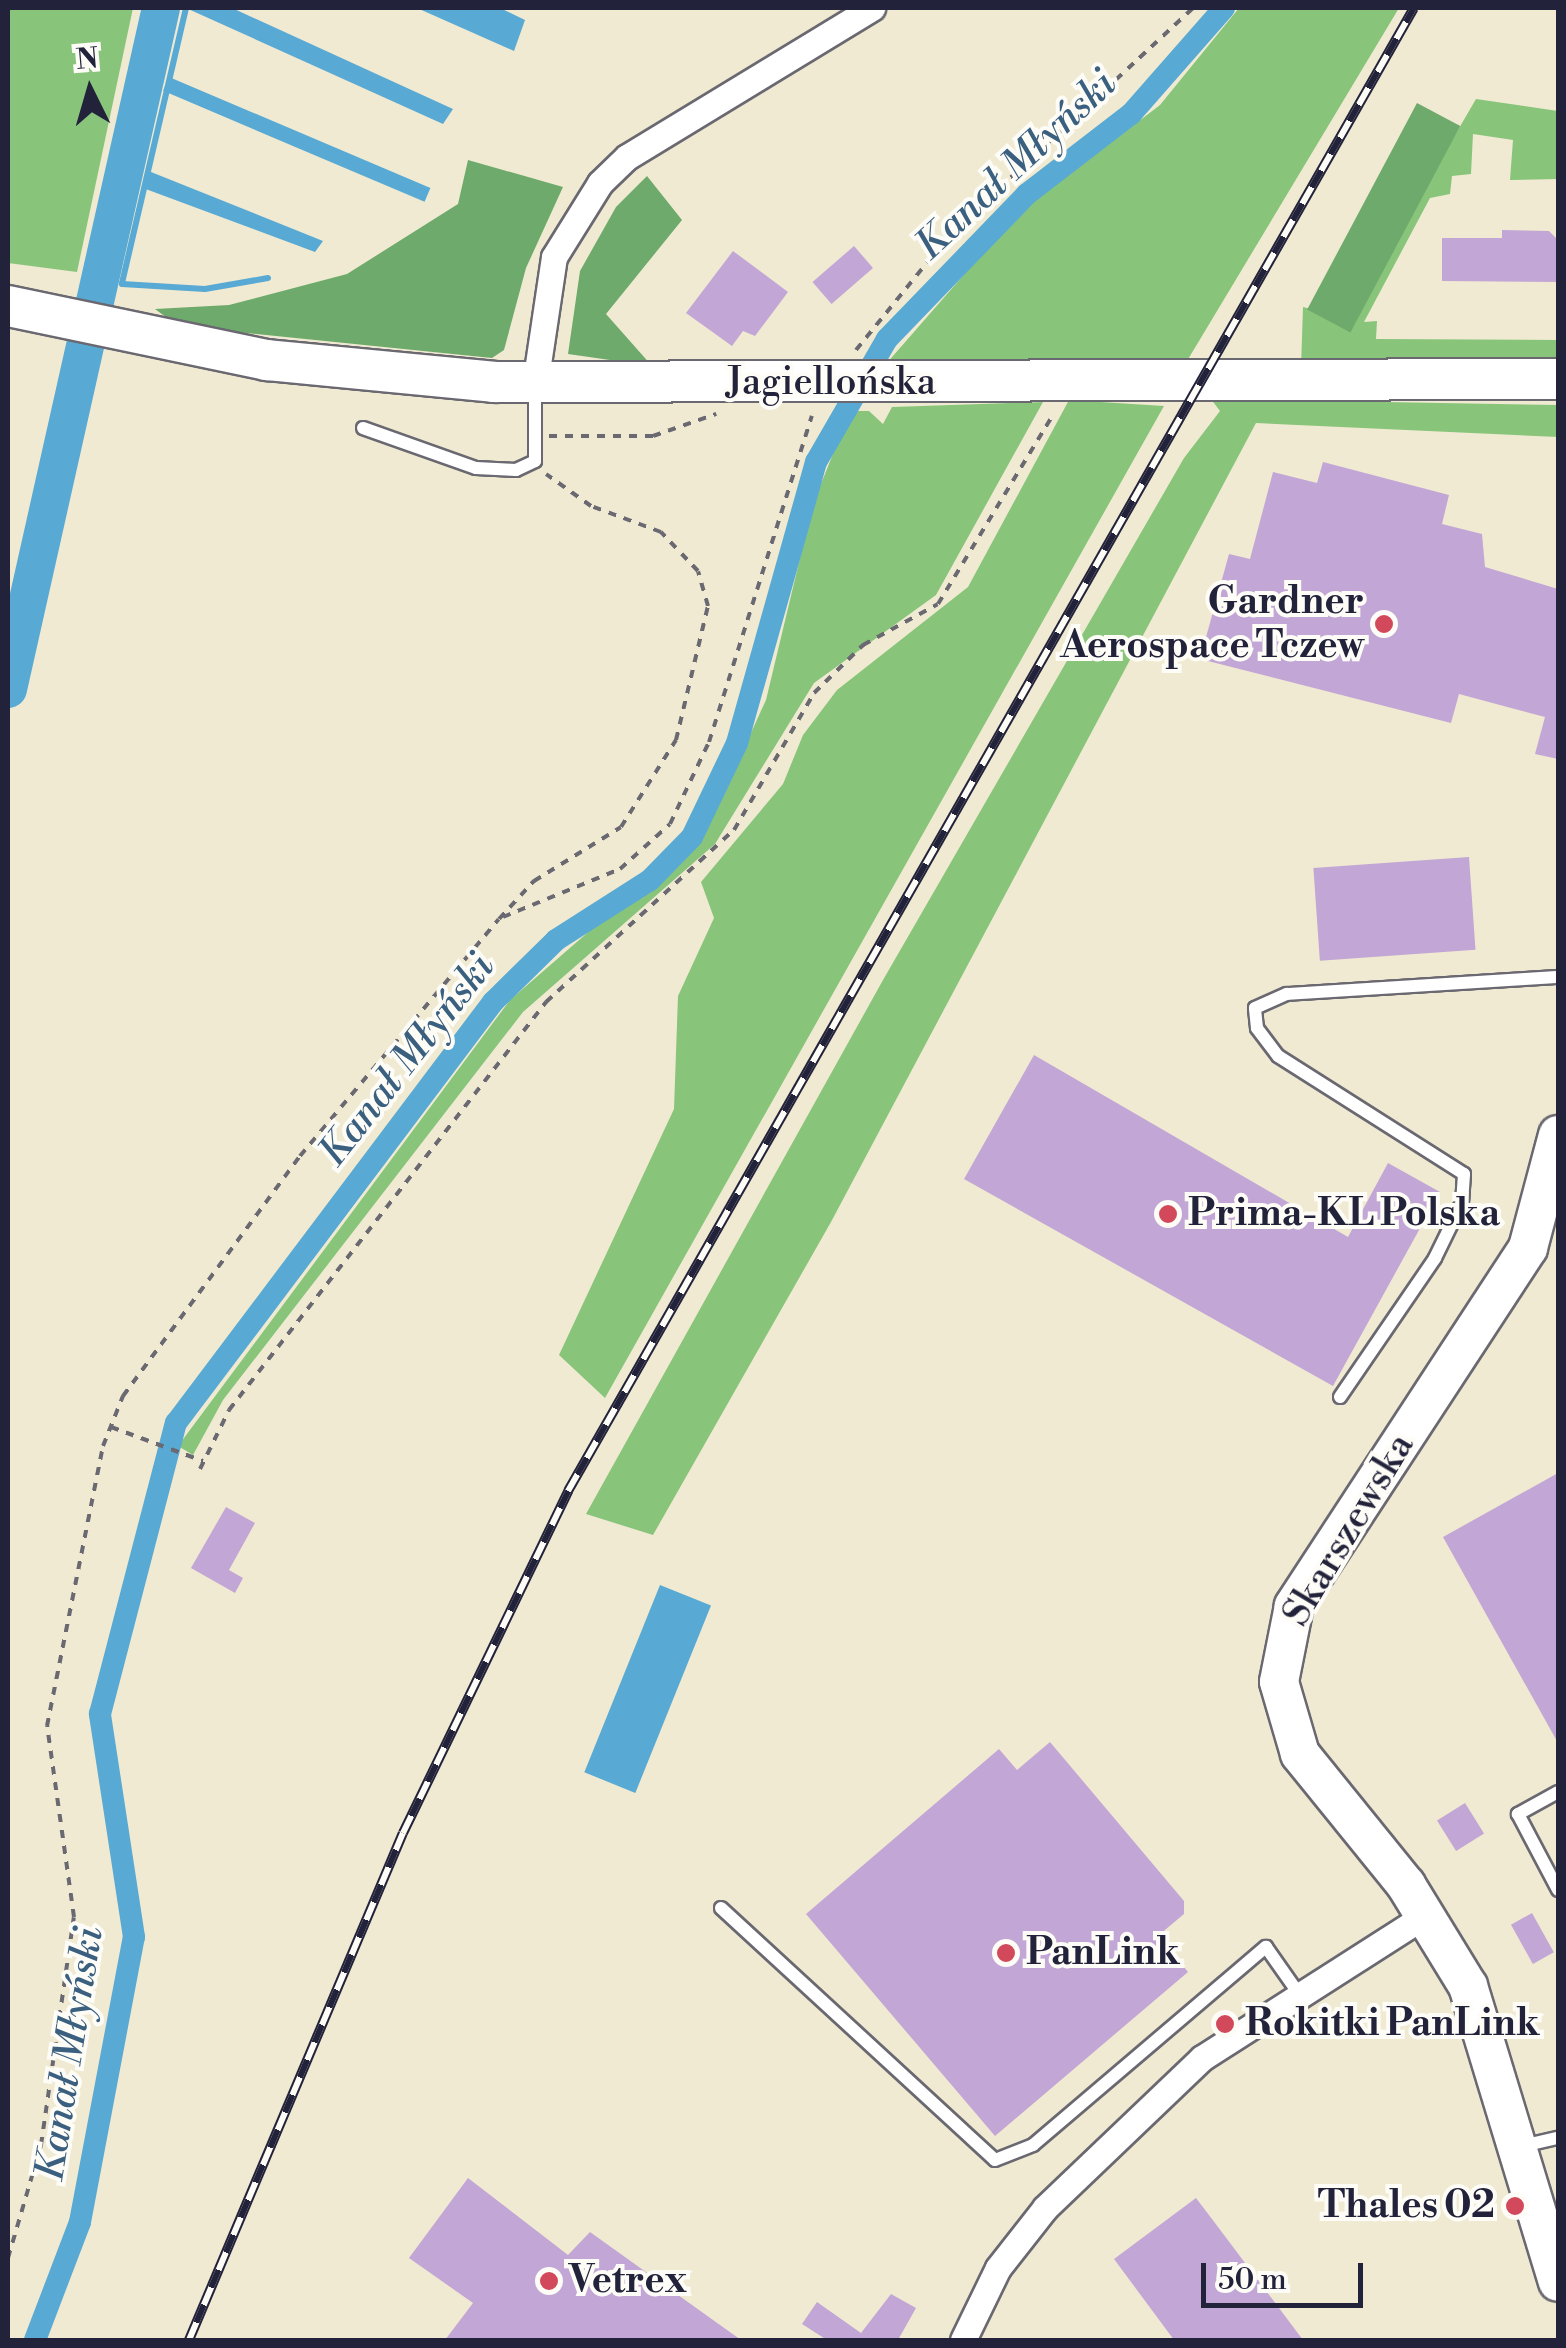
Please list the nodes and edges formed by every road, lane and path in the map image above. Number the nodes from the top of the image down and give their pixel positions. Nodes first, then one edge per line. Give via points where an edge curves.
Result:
1 (872, 8) edge
2 (1193, 8) edge
3 (8, 306) edge
4 (1558, 379) edge
5 (1062, 382) junction
6 (535, 384) junction
7 (828, 387) junction
8 (727, 410) dead end
9 (364, 428) dead end
10 (533, 434) junction
11 (535, 462) junction
12 (499, 919) junction
13 (1558, 977) edge
14 (1558, 1134) edge
15 (1340, 1397) dead end
16 (111, 1427) junction
17 (203, 1461) junction
18 (200, 1468) dead end
19 (1558, 1792) edge
20 (1558, 1890) edge
21 (721, 1908) dead end
22 (1426, 1915) junction
23 (1299, 1994) junction
24 (1558, 2138) edge
25 (1516, 2147) junction
26 (8, 2258) edge
27 (1558, 2282) edge
28 (963, 2340) edge

1 - 6 street via 627,157 600,183 554,257
2 - 7 path via 952,232
3 - 6 main road, Jagiellońska via 267,360
4 - 5 main road, Jagiellońska
5 - 7 main road, Jagiellońska
5 - 17 path via 1053,414 938,604 863,645 814,693 734,830 546,1002 229,1410
6 - 7 main road, Jagiellońska
6 - 10 lane
7 - 12 path via 710,742 670,824 620,868
8 - 10 path via 653,436
9 - 11 lane via 476,468
10 - 11 lane
11 - 12 path via 562,491 682,548 708,606 676,740 649,796
12 - 16 path via 300,1156 144,1364
13 - 15 lane via 1287,994 1255,1008 1257,1028 1278,1056 1464,1174 1462,1204 1435,1258
14 - 22 street, Skarszewska via 1528,1248 1326,1552 1280,1648 1284,1716 1300,1754
16 - 17 path
16 - 26 path via 48,1726 74,1916 41,2145
17 - 18 path
19 - 20 lane via 1518,1814
21 - 23 lane via 995,2160 1033,2145 1266,1947
22 - 23 street
22 - 25 street, Skarszewska via 1485,2029
23 - 28 street via 1202,2058 1045,2208 998,2268
24 - 25 lane
25 - 27 street, Skarszewska

